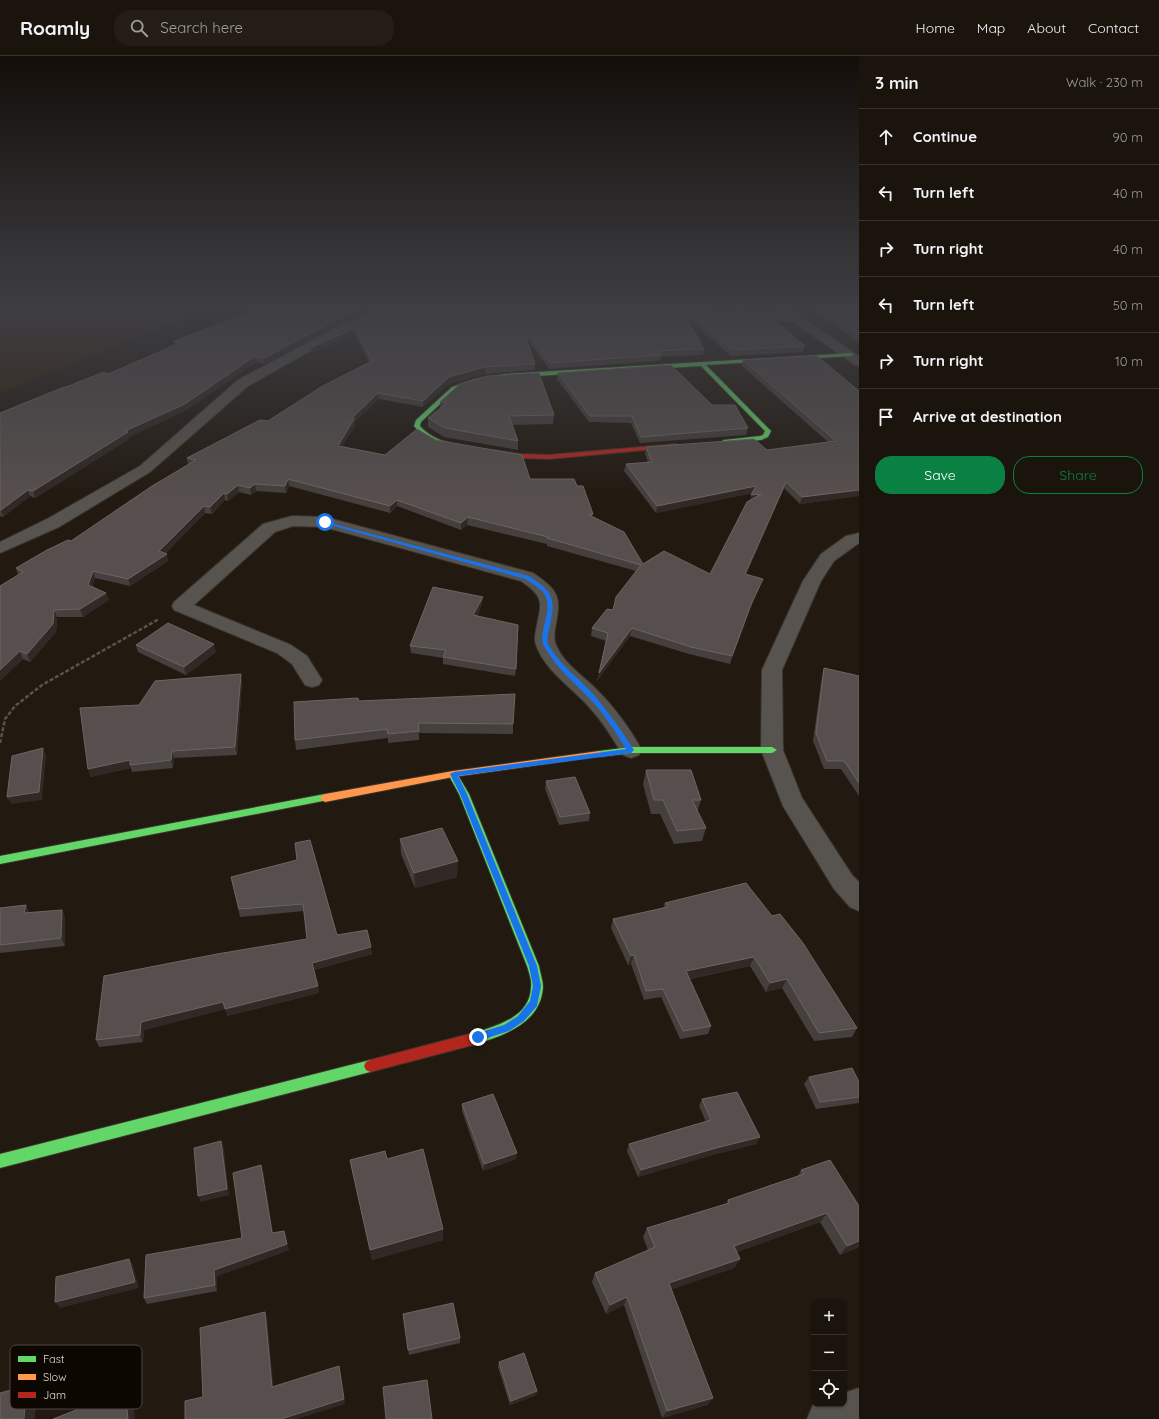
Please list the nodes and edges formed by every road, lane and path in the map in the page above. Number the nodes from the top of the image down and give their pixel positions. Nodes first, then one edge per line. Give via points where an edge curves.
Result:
1 (266, 371) edge
2 (586, 371) edge
3 (709, 371) edge
4 (712, 443) edge
5 (456, 445) edge
6 (689, 445) edge
7 (485, 450) edge
8 (859, 538) edge
9 (0, 548) edge
10 (181, 606) junction
11 (312, 680) dead end
12 (0, 743) edge
13 (631, 750) junction
14 (772, 750) junction
15 (454, 774) junction
16 (0, 860) edge
17 (859, 900) edge
18 (0, 1161) edge
19 (859, 1408) edge
20 (827, 1419) edge

1 - 9 street via 243,383 145,469 53,523
2 - 5 street via 505,376 454,388 418,420 417,426 431,439
3 - 4 street via 768,430 766,436 761,438
6 - 7 street via 548,457
8 - 14 street via 852,540 827,558 823,564 812,581 772,670
10 - 11 street via 284,649 300,660
10 - 12 path via 42,685 15,706 5,719
10 - 13 street via 269,528 292,521 325,522 527,577 548,593 550,601 545,644 552,656 592,696
13 - 14 street
13 - 15 street
14 - 17 street via 791,800 843,882
15 - 16 street
15 - 18 street via 533,966 537,986 534,1003 521,1019 506,1028 478,1037
19 - 20 street

